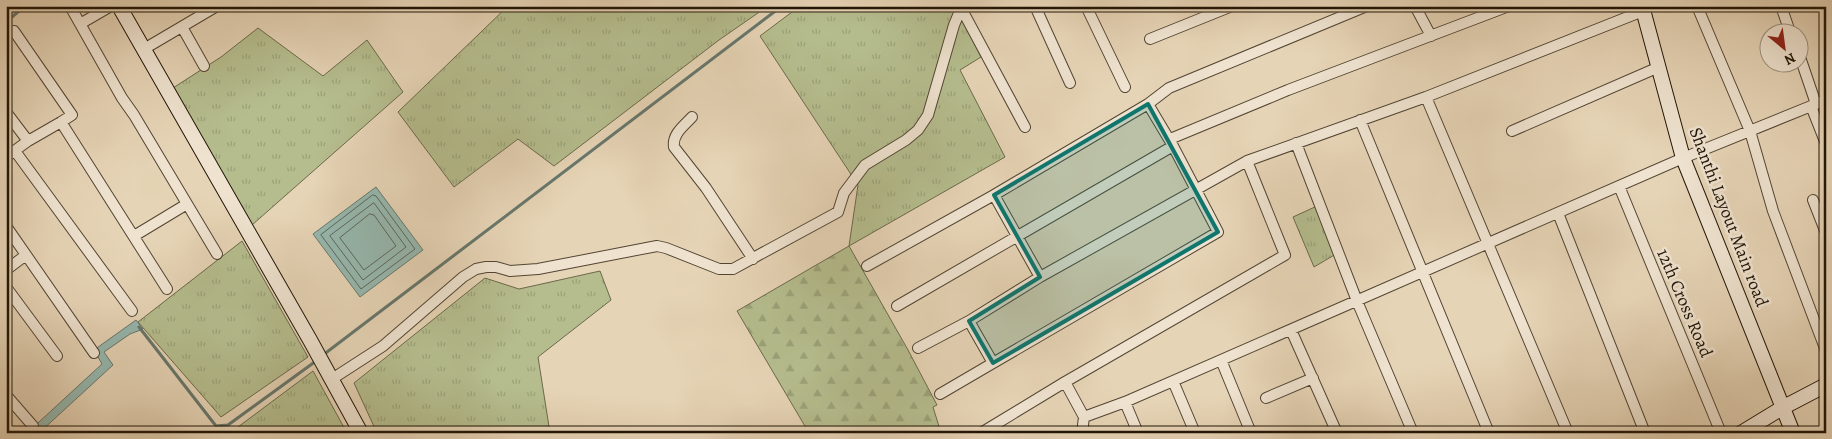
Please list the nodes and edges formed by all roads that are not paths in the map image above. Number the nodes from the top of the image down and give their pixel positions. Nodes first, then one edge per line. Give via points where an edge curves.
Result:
1 (70, 6) edge
2 (217, 6) edge
3 (961, 6) edge
4 (1035, 6) edge
5 (1086, 6) edge
6 (1232, 6) edge
7 (1367, 6) edge
8 (1415, 6) edge
9 (1509, 6) edge
10 (1697, 6) edge
11 (1781, 6) edge
12 (120, 7) edge
13 (1643, 8) edge
14 (1787, 22) edge
15 (80, 24) junction
16 (182, 27) junction
17 (14, 30) dead end
18 (1431, 36) junction
19 (1150, 39) dead end
20 (144, 49) junction
21 (204, 66) dead end
22 (1659, 67) junction
23 (1806, 72) edge
24 (1070, 83) dead end
25 (1125, 87) dead end
26 (1426, 97) junction
27 (1818, 103) edge
28 (1148, 104) junction
29 (6, 112) edge
30 (692, 117) dead end
31 (1360, 120) junction
32 (62, 122) junction
33 (1026, 127) dead end
34 (1512, 131) dead end
35 (1750, 131) junction
36 (28, 141) junction
37 (1171, 142) junction
38 (1296, 143) junction
39 (1826, 144) edge
40 (10, 154) edge
41 (1683, 158) junction
42 (1247, 161) junction
43 (1619, 186) junction
44 (1195, 189) junction
45 (994, 196) junction
46 (1813, 200) dead end
47 (187, 204) junction
48 (1558, 213) junction
49 (6, 226) edge
50 (1826, 234) edge
51 (134, 236) junction
52 (1017, 236) junction
53 (1488, 243) junction
54 (217, 254) dead end
55 (26, 255) junction
56 (753, 259) junction
57 (867, 266) dead end
58 (6, 270) edge
59 (1423, 272) junction
60 (1040, 277) junction
61 (6, 287) edge
62 (167, 289) dead end
63 (1357, 301) junction
64 (898, 306) dead end
65 (132, 312) dead end
66 (969, 321) junction
67 (1291, 330) junction
68 (918, 348) dead end
69 (1826, 351) edge
70 (94, 352) dead end
71 (57, 356) dead end
72 (1221, 360) junction
73 (993, 363) junction
74 (330, 376) junction
75 (1313, 378) junction
76 (1172, 381) junction
77 (1065, 382) junction
78 (1826, 385) edge
79 (940, 394) dead end
80 (6, 395) edge
81 (1266, 398) dead end
82 (1125, 402) junction
83 (1782, 408) junction
84 (1084, 417) junction
85 (33, 426) dead end
86 (361, 433) edge
87 (981, 433) edge
88 (1084, 433) edge
89 (1138, 433) edge
90 (1195, 433) edge
91 (1251, 433) edge
92 (1337, 433) edge
93 (1413, 433) edge
94 (1489, 433) edge
95 (1568, 433) edge
96 (1645, 433) edge
97 (1721, 433) edge
98 (1741, 433) edge
99 (1793, 433) edge

1 - 15 street
2 - 16 street
3 - 33 street
3 - 56 street via 928,114 918,130 865,165 844,193 838,212
4 - 24 street
5 - 25 street
6 - 19 street
7 - 28 street via 1169,88
8 - 18 street
9 - 18 street
10 - 35 street
11 - 14 street
12 - 15 street
12 - 20 street
13 - 22 street, Shanthi Layout Main road
13 - 26 street
15 - 47 street
16 - 20 street
16 - 21 street
17 - 32 street via 72,115
18 - 37 street via 1288,90
20 - 74 street
22 - 34 street
22 - 41 street, Shanthi Layout Main road
23 - 27 street
26 - 31 street
26 - 53 street
27 - 35 street
27 - 39 street
28 - 37 street
28 - 45 street
29 - 36 street
30 - 56 street via 676,135 674,147 702,182
31 - 38 street
31 - 59 street
32 - 36 street
32 - 51 street
35 - 41 street
35 - 69 street via 1773,211
36 - 40 street
37 - 44 street
37 - 52 street
38 - 42 street
38 - 63 street
40 - 65 street
41 - 43 street
41 - 83 street, Shanthi Layout Main road
42 - 44 street
42 - 77 street via 1285,255
43 - 48 street
43 - 97 street, 12th Cross Road
44 - 60 street
44 - 73 street via 1218,232
45 - 52 street
45 - 57 street
46 - 50 street
47 - 51 street
47 - 54 street
48 - 53 street
48 - 96 street
49 - 55 street
51 - 62 street
52 - 60 street
52 - 64 street
53 - 59 street
53 - 95 street
55 - 58 street
55 - 70 street
56 - 74 street via 733,269 719,269 657,246 538,269 476,269 383,346
59 - 63 street
59 - 94 street
60 - 66 street
61 - 71 street
63 - 67 street
63 - 93 street
66 - 68 street
66 - 73 street
67 - 72 street
67 - 75 street
72 - 76 street
72 - 91 street
73 - 79 street
74 - 86 street
75 - 81 street
75 - 92 street
76 - 82 street
76 - 90 street
77 - 84 street
77 - 87 street
78 - 83 street
80 - 85 street
82 - 84 street
82 - 89 street
83 - 98 street
83 - 99 street, Shanthi Layout Main road
84 - 88 street

